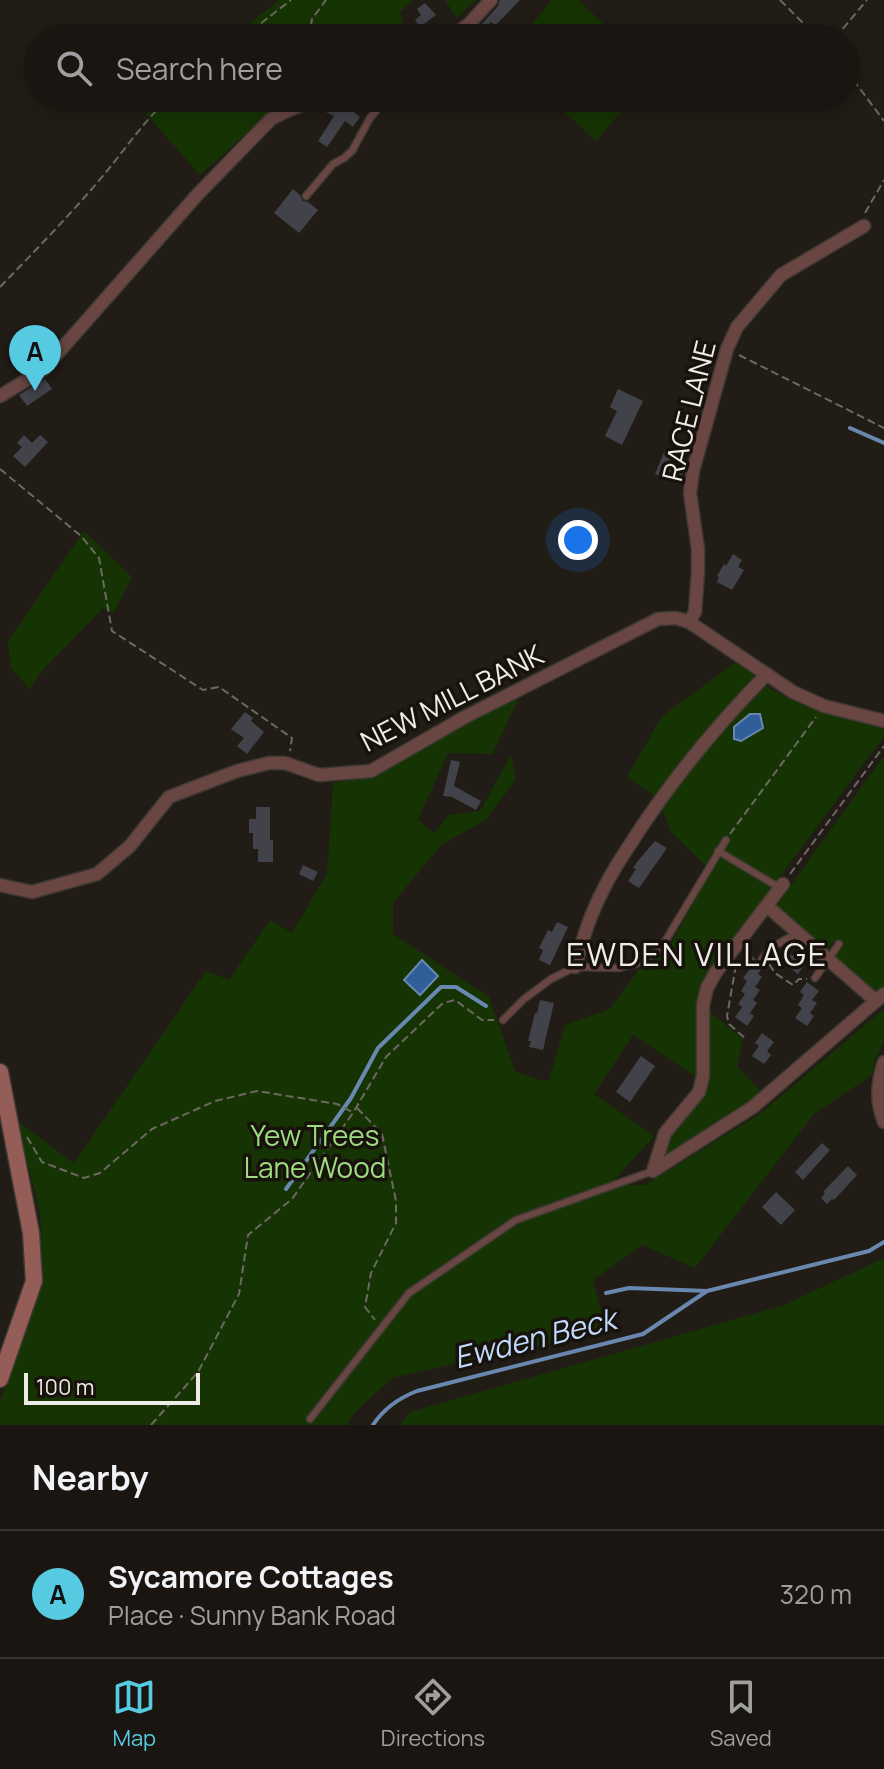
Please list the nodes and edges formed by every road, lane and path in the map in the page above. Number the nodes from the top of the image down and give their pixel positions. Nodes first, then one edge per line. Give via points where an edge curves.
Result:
1 (291, 0) edge
2 (326, 0) edge
3 (491, 0) edge
4 (780, 0) edge
5 (867, 0) edge
6 (260, 24) edge
7 (311, 24) edge
8 (469, 24) edge
9 (804, 24) edge
10 (847, 24) edge
11 (860, 89) edge
12 (154, 112) edge
13 (285, 112) edge
14 (375, 112) edge
15 (884, 121) edge
16 (884, 180) edge
17 (306, 196) dead end
18 (864, 226) joint
19 (0, 287) edge
20 (727, 349) junction
21 (0, 396) edge
22 (884, 428) edge
23 (0, 469) edge
24 (689, 622) junction
25 (767, 674) junction
26 (824, 706) junction
27 (884, 721) edge
28 (884, 746) edge
29 (288, 759) dead end
30 (726, 840) joint
31 (718, 851) junction
32 (0, 885) edge
33 (782, 886) junction
34 (767, 906) junction
35 (798, 933) junction
36 (839, 944) dead end
37 (762, 959) joint
38 (829, 960) junction
39 (736, 963) dead end
40 (575, 967) junction
41 (815, 978) joint
42 (880, 998) edge
43 (503, 1020) joint
44 (745, 1038) dead end
45 (884, 1062) edge
46 (0, 1072) edge
47 (356, 1107) junction
48 (353, 1113) junction
49 (884, 1122) edge
50 (10, 1126) junction
51 (653, 1171) junction
52 (382, 1328) junction
53 (0, 1379) edge
54 (310, 1419) dead end
55 (151, 1425) edge

1 - 6 path
2 - 7 path
3 - 8 street
4 - 9 path
5 - 10 path
11 - 15 path
12 - 19 path via 99,181
13 - 21 street via 271,119 198,194 43,370
14 - 17 lane via 352,151
16 - 18 path via 863,216
18 - 20 street, RACE LANE via 781,275 737,327
20 - 22 path
20 - 24 street, RACE LANE via 693,471 690,493 698,572 695,612
23 - 29 path via 81,536 99,558 112,631 203,690 219,687 292,738
24 - 25 street
24 - 32 street, NEW MILL BANK via 658,619 371,771 319,775 285,763 237,771 169,797 130,846 97,874 32,892
25 - 26 street
25 - 40 street via 652,810 592,914
26 - 27 street
26 - 30 path
28 - 33 path
30 - 31 lane
31 - 33 lane
31 - 40 lane via 661,948 639,963 619,968
33 - 34 street
34 - 35 street
34 - 51 street via 707,988 699,1092 665,1133
35 - 37 lane via 772,946
35 - 38 street
36 - 38 lane
37 - 41 path via 793,985
38 - 41 lane
38 - 42 street
39 - 44 path via 727,1016
40 - 43 lane via 551,979
42 - 51 street via 753,1107
43 - 47 path via 482,1020 455,1000 443,1003 386,1057
45 - 49 street via 878,1104
46 - 50 street
47 - 48 path
47 - 52 path via 382,1134 396,1201 396,1223 371,1273 365,1307
48 - 50 path via 337,1104 257,1091 215,1101 152,1129 100,1173 84,1178 42,1162 18,1126
48 - 55 path via 292,1199 248,1235 239,1294 198,1372
50 - 53 street via 31,1233 34,1281
51 - 52 lane via 516,1220 409,1293
52 - 54 lane

